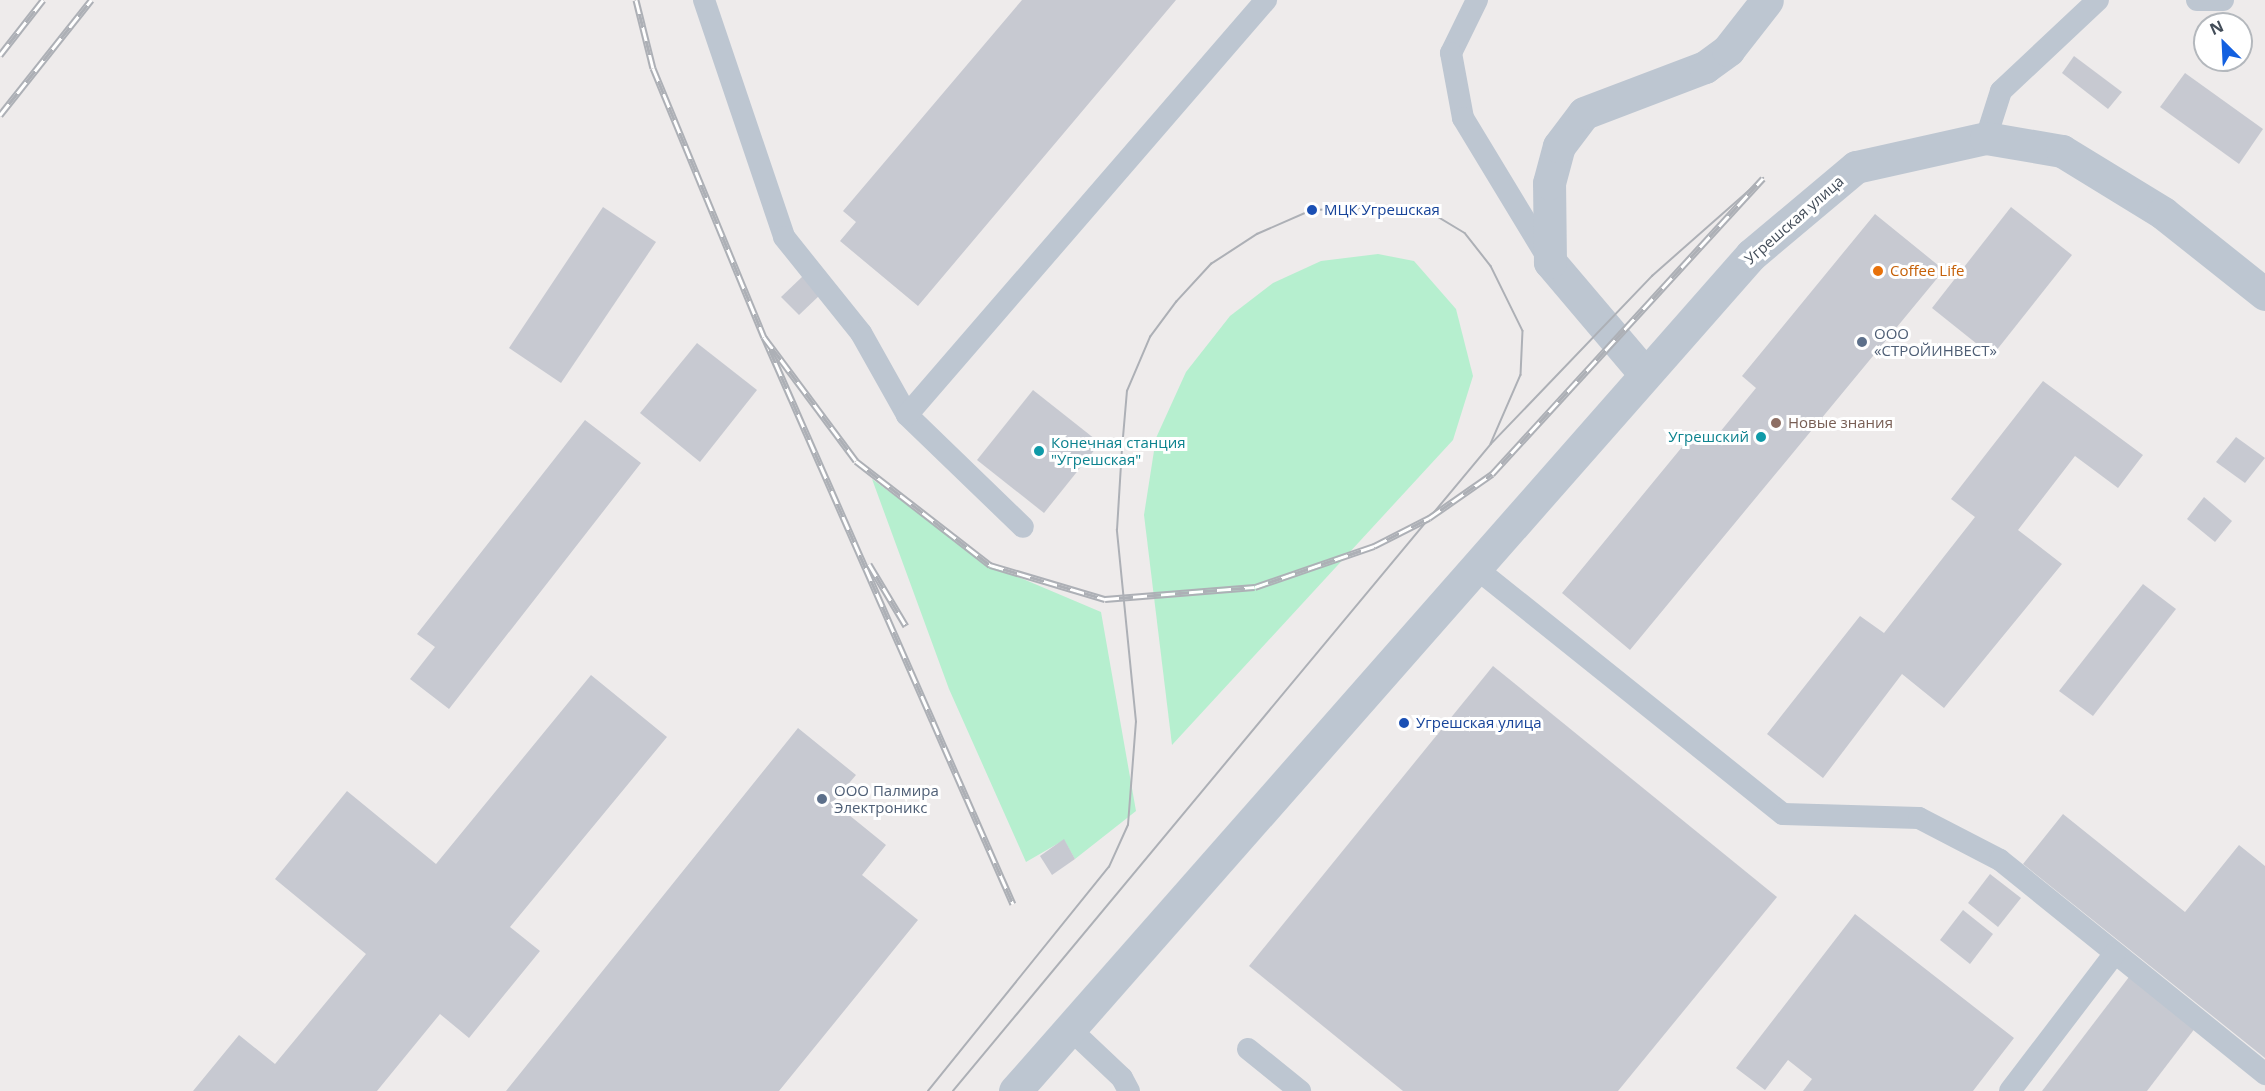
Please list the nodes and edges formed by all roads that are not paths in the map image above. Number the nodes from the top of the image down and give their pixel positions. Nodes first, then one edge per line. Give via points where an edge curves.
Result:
1 (704, 0) edge
2 (1266, 0) edge
3 (1477, 0) edge
4 (1767, 0) edge
5 (2098, 0) edge
6 (2197, 0) edge
7 (2223, 0) edge
8 (1986, 138) junction
9 (1550, 262) junction
10 (2265, 294) edge
11 (1646, 374) junction
12 (907, 415) junction
13 (1023, 528) dead end
14 (1477, 569) junction
15 (2115, 953) junction
16 (1068, 1027) junction
17 (1248, 1049) dead end
18 (2265, 1074) edge
19 (1015, 1091) edge
20 (1129, 1091) edge
21 (1300, 1091) edge
22 (2010, 1091) edge

1 - 12 lane via 784,237 861,333
2 - 12 lane
3 - 9 lane via 1451,53 1463,118
4 - 9 street via 1728,50 1705,67 1584,113 1559,146 1549,183
5 - 8 lane via 2001,90
6 - 7 lane
8 - 10 street via 2062,151 2163,213
8 - 11 street, Угрешская улица via 1856,167 1751,255
9 - 11 street
11 - 14 street, Угрешская улица
12 - 13 lane
14 - 15 lane via 1783,814 1919,818 2000,860
14 - 16 street, Угрешская улица
15 - 18 lane
15 - 22 lane
16 - 19 street, Угрешская улица
16 - 20 lane via 1122,1078
17 - 21 lane

